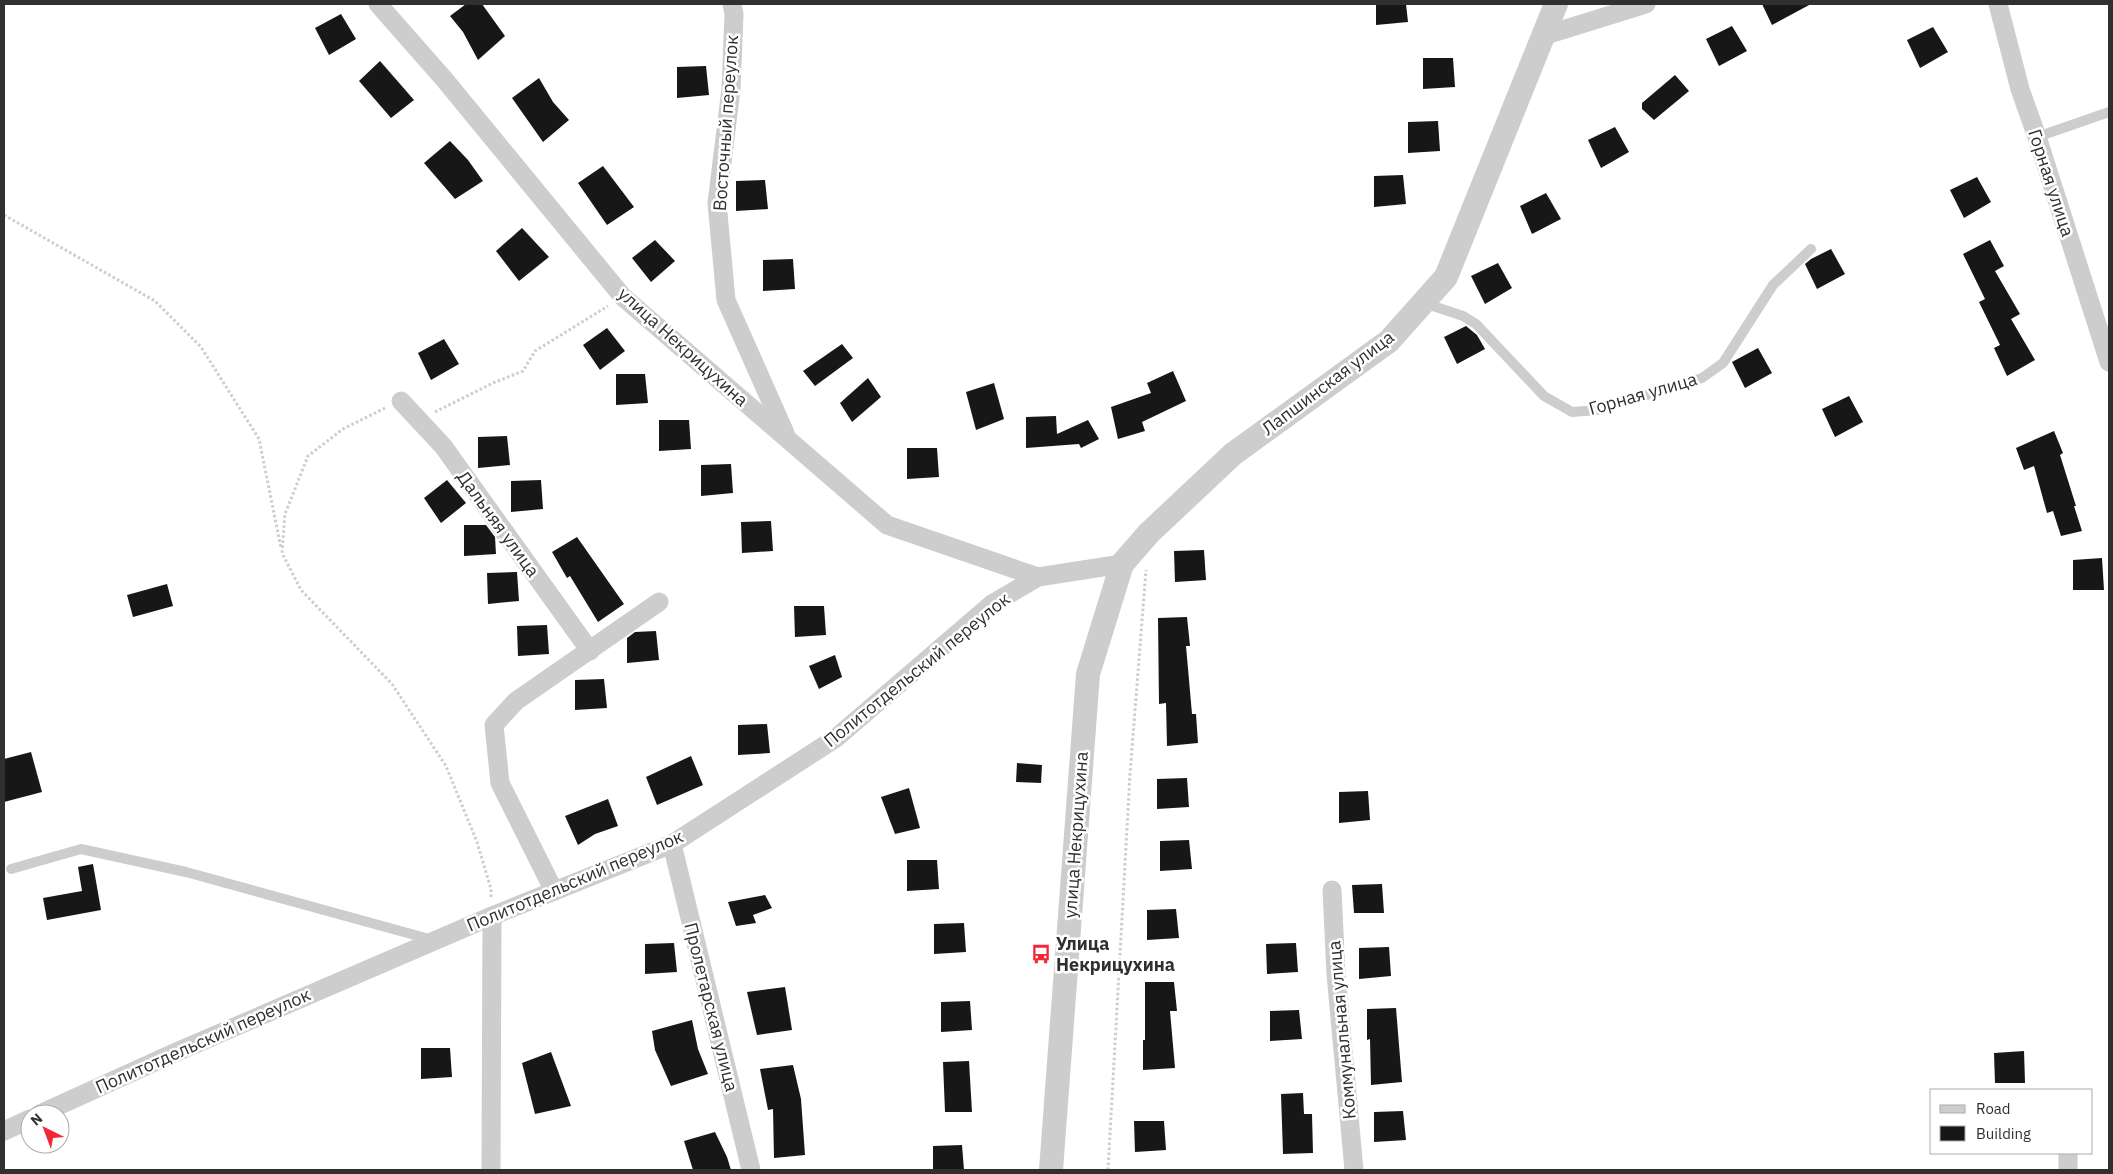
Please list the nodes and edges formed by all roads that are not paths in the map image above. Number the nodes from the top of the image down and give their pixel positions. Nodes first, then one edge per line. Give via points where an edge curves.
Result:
1 (378, 4) edge
2 (732, 4) edge
3 (1556, 4) edge
4 (1646, 4) edge
5 (1998, 4) edge
6 (1543, 36) junction
7 (2109, 112) edge
8 (2037, 137) junction
9 (1811, 248) dead end
10 (1423, 303) junction
11 (2109, 362) edge
12 (402, 401) road end
13 (788, 439) junction
14 (1122, 564) junction
15 (1038, 577) junction
16 (659, 602) dead end
17 (590, 651) junction
18 (672, 844) junction
19 (11, 869) dead end
20 (1332, 890) dead end
21 (554, 891) junction
22 (492, 916) junction
23 (434, 941) junction
24 (62, 1104) edge
25 (20, 1124) edge
26 (4, 1131) edge
27 (2068, 1154) edge
28 (491, 1170) edge
29 (751, 1170) edge
30 (1051, 1170) edge
31 (1354, 1170) edge
32 (2068, 1170) edge

1 - 13 street, улица Некрицухина via 624,297
2 - 13 street, Восточный переулок via 731,89 717,203 726,300
3 - 6 street, Лапшинская улица
4 - 6 street
5 - 8 street, Горная улица via 2020,89
6 - 10 street, Лапшинская улица via 1446,277
7 - 8 lane
8 - 11 street, Горная улица
9 - 10 lane, Горная улица via 1773,285 1723,363 1702,378 1598,410 1572,412 1544,396 1476,324 1463,316
10 - 14 street, Лапшинская улица via 1389,341 1233,454 1149,533
12 - 17 street, Дальняя улица via 442,446
13 - 15 street, улица Некрицухина via 888,525
14 - 15 street, Политотдельский переулок
14 - 30 street, улица Некрицухина via 1088,674
15 - 18 street, Политотдельский переулок via 992,604 836,738
16 - 17 street
17 - 21 street via 516,701 494,725 500,783
18 - 21 street, Политотдельский переулок
18 - 29 street, Пролетарская улица
19 - 23 lane via 81,849 186,872
20 - 31 street, Коммунальная улица via 1336,974
21 - 22 street, Политотдельский переулок
22 - 23 street, Политотдельский переулок
22 - 28 street
23 - 24 street, Политотдельский переулок
25 - 26 street
27 - 32 street

